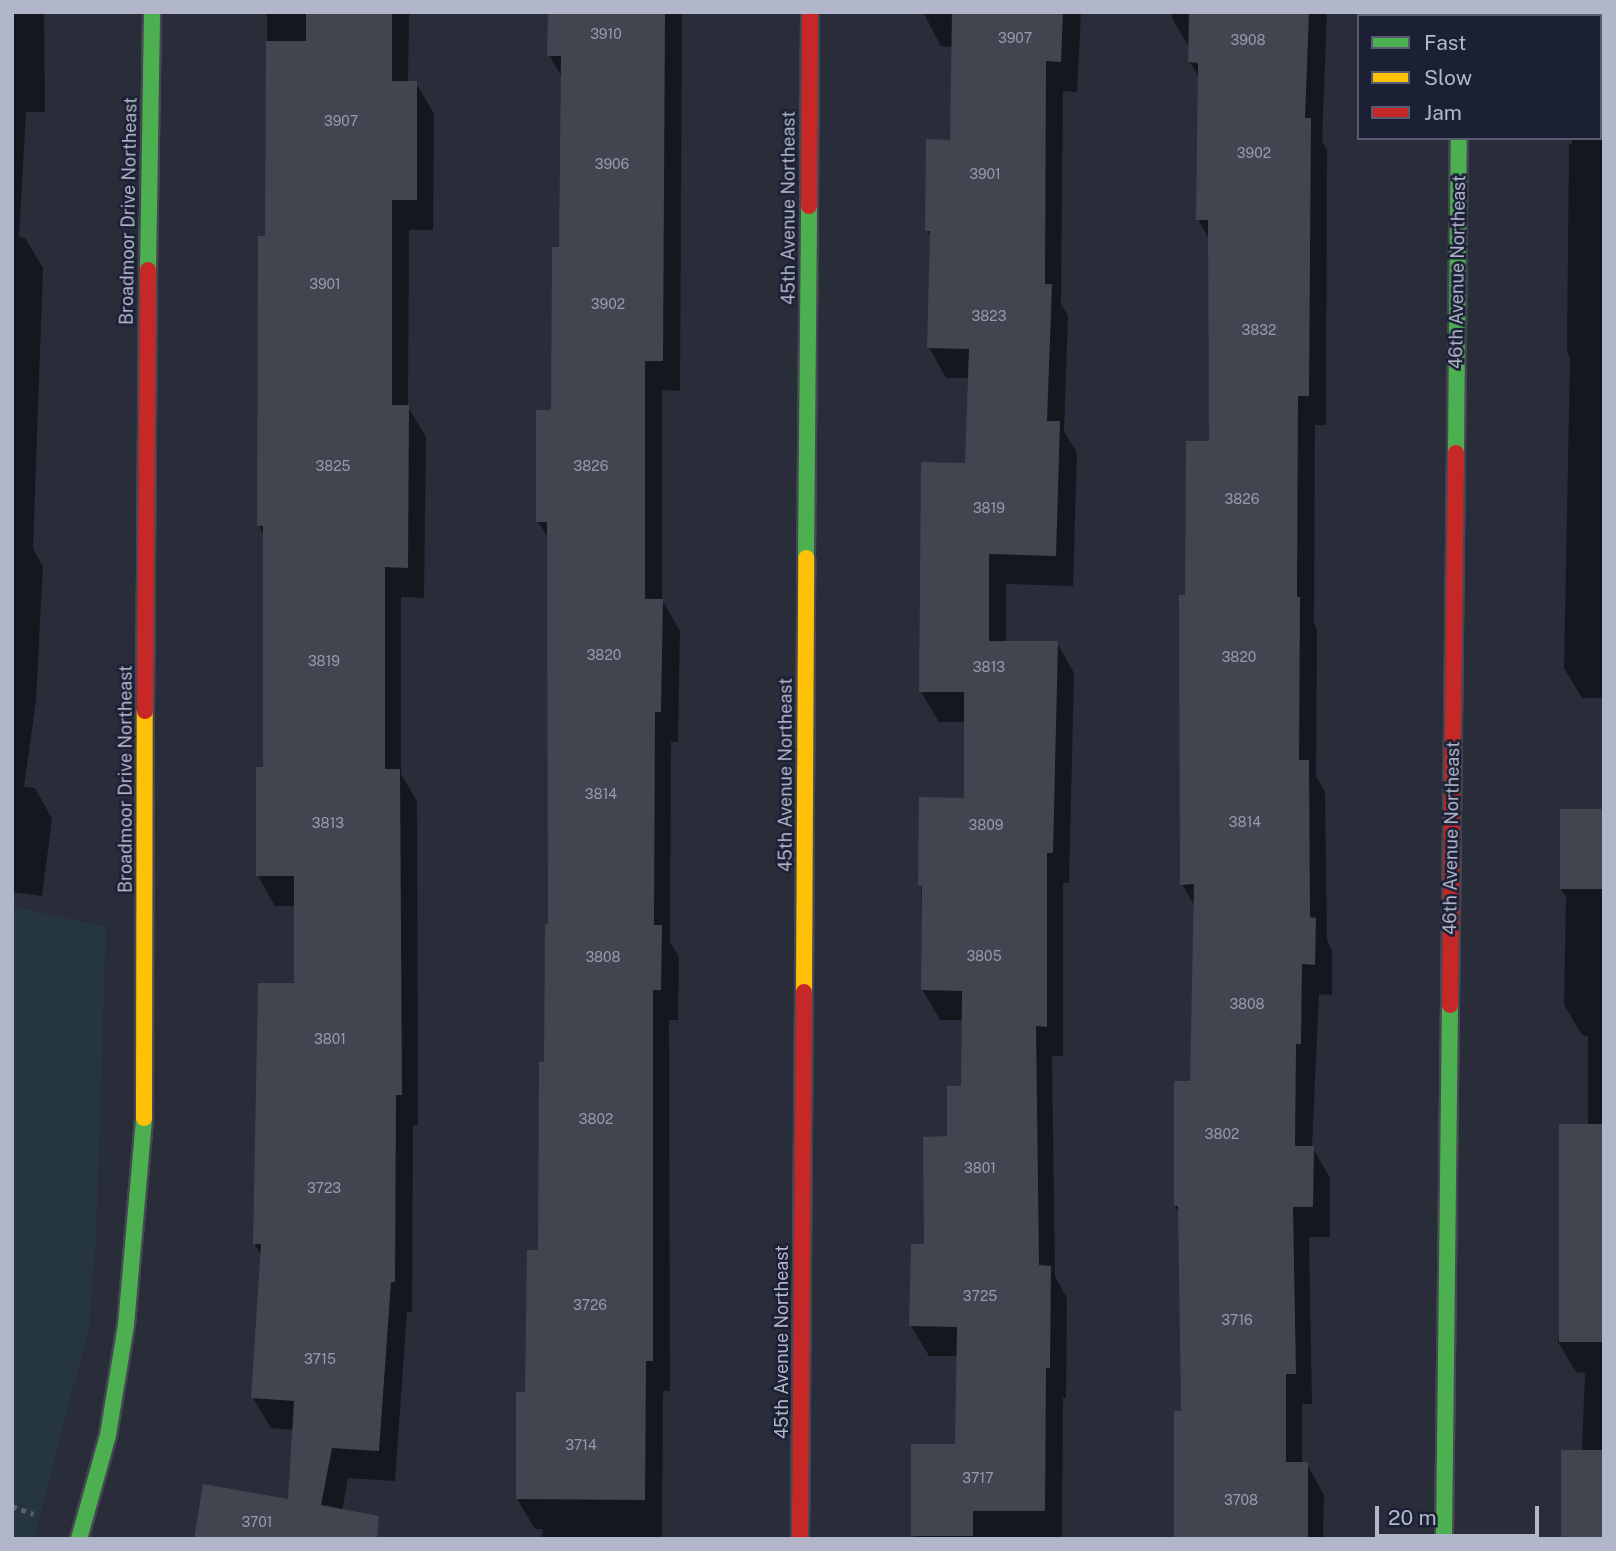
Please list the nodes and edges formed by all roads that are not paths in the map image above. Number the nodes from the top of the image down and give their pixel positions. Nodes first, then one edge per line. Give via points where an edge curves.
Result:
1 (152, 12) edge
2 (810, 12) edge
3 (1460, 140) edge
4 (79, 1539) edge
5 (800, 1539) edge
6 (1444, 1539) edge

1 - 4 street, Broadmoor Drive Northeast via 145,452 144,1131 126,1325 107,1435
2 - 5 street, 45th Avenue Northeast
3 - 6 street, 46th Avenue Northeast

